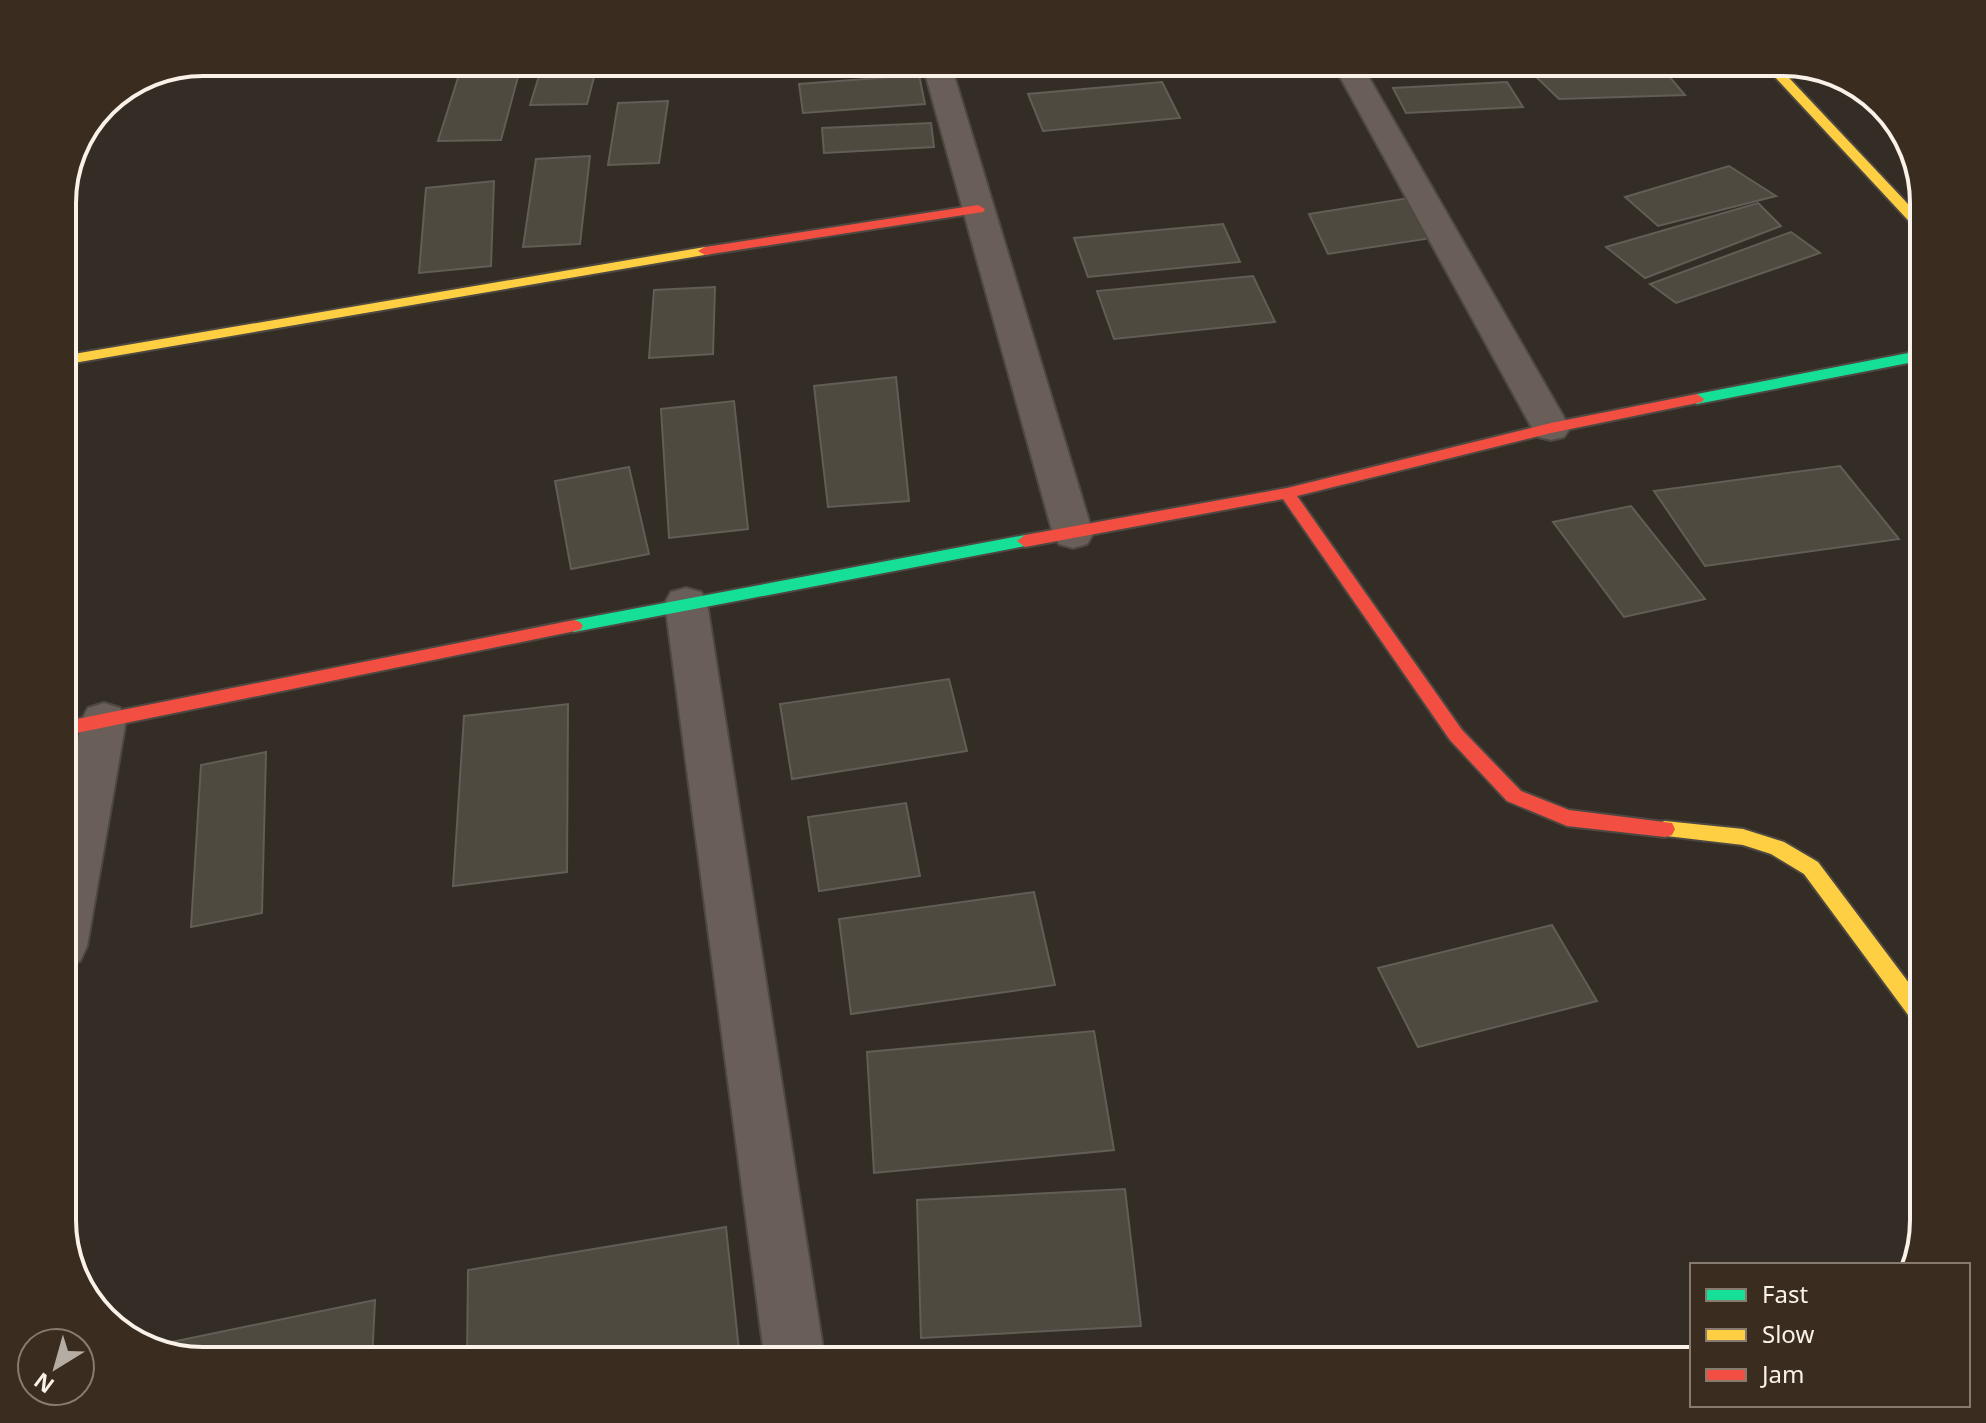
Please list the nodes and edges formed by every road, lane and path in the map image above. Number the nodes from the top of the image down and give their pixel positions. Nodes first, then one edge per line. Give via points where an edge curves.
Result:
1 (940, 76) edge
2 (1354, 76) edge
3 (1780, 76) edge
4 (978, 209) junction
5 (1910, 214) edge
6 (1910, 358) edge
7 (76, 359) edge
8 (1551, 428) junction
9 (1287, 493) junction
10 (1073, 534) junction
11 (686, 603) junction
12 (83, 724) edge
13 (76, 798) edge
14 (1910, 1001) edge
15 (793, 1347) edge

1 - 4 street
2 - 8 street
3 - 5 street
4 - 7 street via 583,270
4 - 10 street
6 - 8 street
8 - 9 street
9 - 10 street
9 - 14 street via 1456,735 1514,796 1567,818 1743,837 1777,848 1811,868
10 - 11 street
11 - 12 street
11 - 15 street
12 - 13 street

